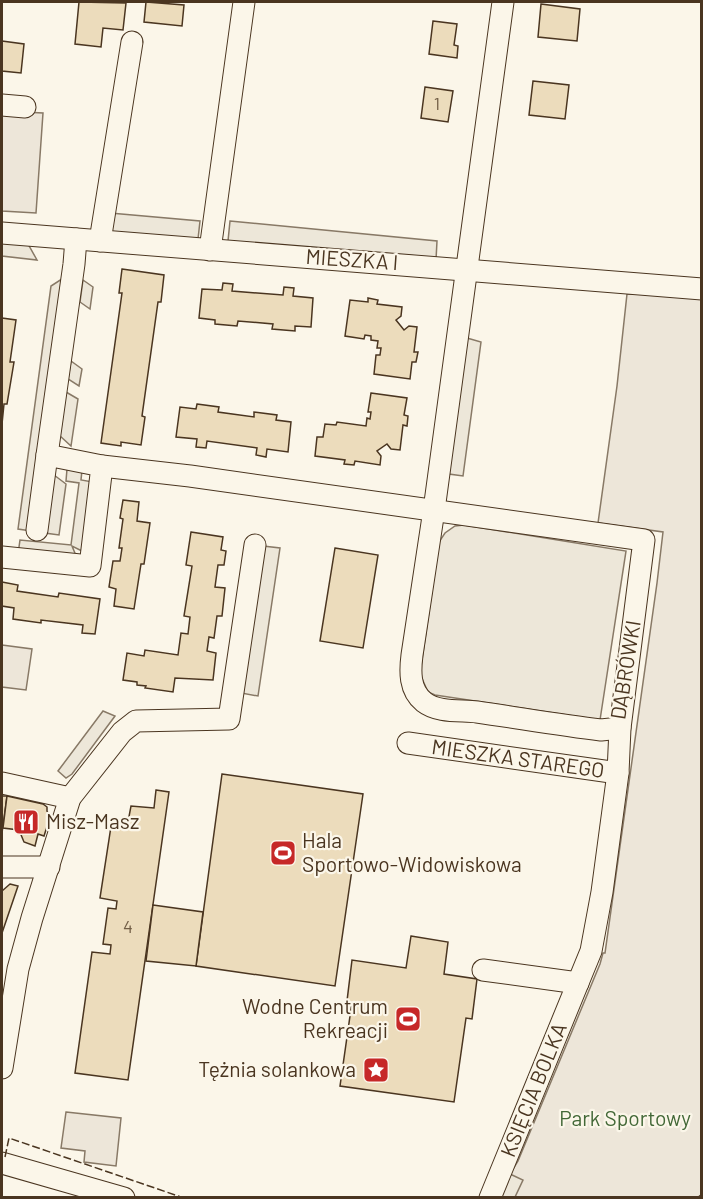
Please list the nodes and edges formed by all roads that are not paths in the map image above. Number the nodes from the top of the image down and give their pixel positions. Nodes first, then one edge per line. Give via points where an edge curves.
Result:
1 (244, 2) edge
2 (503, 2) edge
3 (132, 42) dead end
4 (2, 105) edge
5 (25, 107) dead end
6 (2, 233) edge
7 (76, 239) junction
8 (100, 241) junction
9 (210, 250) junction
10 (466, 271) junction
11 (702, 289) edge
12 (47, 455) junction
13 (102, 466) junction
14 (434, 510) junction
15 (37, 530) dead end
16 (255, 545) dead end
17 (2, 557) edge
18 (620, 728) junction
19 (408, 743) dead end
20 (618, 773) junction
21 (2, 783) edge
22 (70, 798) junction
23 (2, 867) edge
24 (49, 867) junction
25 (10, 968) edge
26 (483, 970) dead end
27 (578, 983) junction
28 (2, 1068) edge
29 (2, 1163) edge
30 (124, 1197) edge
31 (490, 1197) edge

1 - 9 street
2 - 10 street, DĄBRÓWKI
3 - 8 street
4 - 5 street
6 - 7 street, MIESZKA I
7 - 8 street, MIESZKA I
7 - 12 street
8 - 9 street, MIESZKA I
9 - 10 street, MIESZKA I
10 - 11 street, MIESZKA I
10 - 14 street, DĄBRÓWKI
12 - 13 street
12 - 15 street
13 - 14 street
13 - 17 street via 90,566
14 - 18 street, DĄBRÓWKI via 410,672 412,686 424,702 441,709 571,727
14 - 18 street, DĄBRÓWKI via 644,540
16 - 22 street via 229,719 136,721 122,732
18 - 20 street, MIESZKA STAREGO
19 - 20 street, MIESZKA STAREGO
20 - 27 street, KSIĘCIA BOLKA via 593,945
21 - 22 street
22 - 24 street
23 - 24 street
24 - 25 street
25 - 28 street
26 - 27 street
27 - 31 street, KSIĘCIA BOLKA
29 - 30 street

